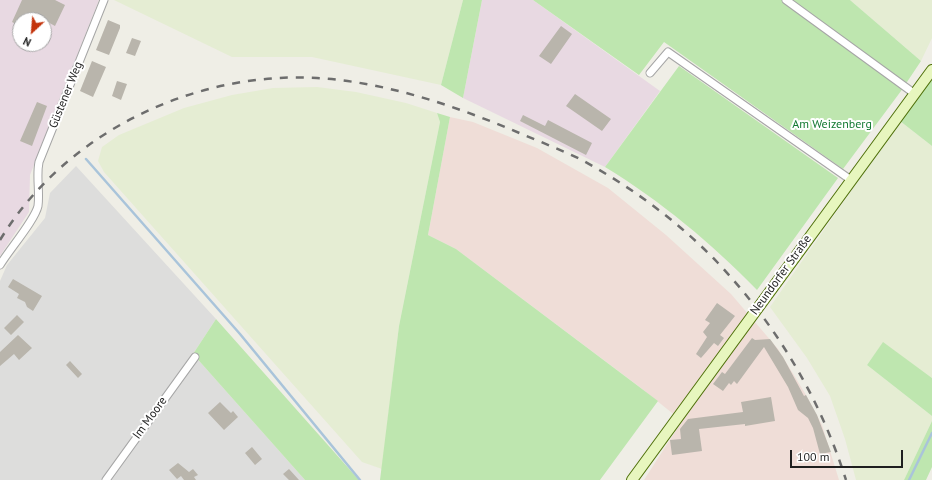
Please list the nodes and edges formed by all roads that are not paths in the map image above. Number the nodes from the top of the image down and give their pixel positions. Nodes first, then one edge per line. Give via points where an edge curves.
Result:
1 (104, 0) edge
2 (786, 0) edge
3 (932, 70) edge
4 (650, 73) dead end
5 (915, 94) junction
6 (851, 180) junction
7 (0, 265) edge
8 (195, 357) dead end
9 (106, 480) edge
10 (632, 480) edge

1 - 7 street, Güstener Weg via 39,162 36,174 38,206 34,218
2 - 5 street
3 - 5 main road, Neundorfer Straße
4 - 6 street via 668,52
5 - 6 main road, Neundorfer Straße
6 - 10 main road, Neundorfer Straße
8 - 9 street, Im Moore

